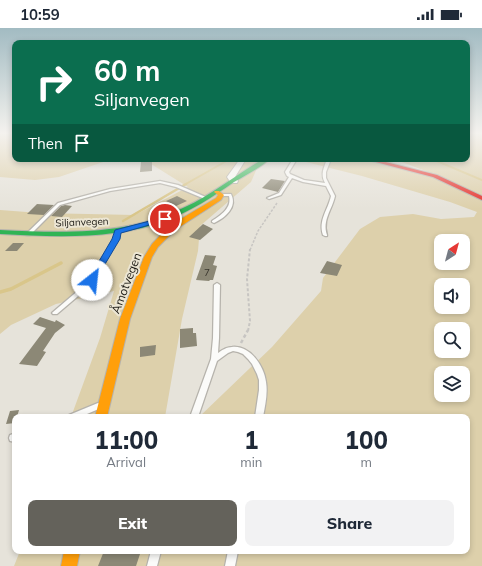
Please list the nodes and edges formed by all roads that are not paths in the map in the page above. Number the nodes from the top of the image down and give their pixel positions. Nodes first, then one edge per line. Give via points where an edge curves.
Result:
1 (241, 162) edge
2 (262, 162) edge
3 (294, 162) edge
4 (328, 162) edge
5 (379, 162) edge
6 (291, 177) junction
7 (234, 180) junction
8 (328, 185) junction
9 (219, 194) junction
10 (207, 198) junction
11 (269, 198) dead end
12 (482, 198) edge
13 (214, 222) dead end
14 (0, 232) edge
15 (118, 232) junction
16 (28, 234) junction
17 (325, 235) dead end
18 (217, 285) dead end
19 (55, 313) dead end
20 (214, 359) junction
21 (104, 404) junction
22 (79, 414) edge
23 (102, 414) edge
24 (195, 414) edge
25 (259, 414) edge
26 (71, 554) edge
27 (155, 554) edge
28 (232, 554) edge
29 (69, 566) edge
30 (152, 566) edge
31 (230, 566) edge

1 - 7 street via 231,177
2 - 7 main road, Siljanvegen
3 - 6 lane via 287,172
4 - 8 lane via 324,175
5 - 12 main road via 435,176
6 - 8 lane
6 - 11 lane via 280,194
7 - 9 main road, Siljanvegen
8 - 17 lane via 333,196 324,220
9 - 10 main road, Siljanvegen
9 - 13 lane via 230,195 232,202 226,212
9 - 21 main road, Åmotvegen via 218,200 171,228 146,260 122,328
10 - 15 main road, Siljanvegen via 165,219
10 - 16 lane via 160,182 110,190 60,204
14 - 16 main road, Siljanvegen
15 - 16 main road, Siljanvegen
15 - 19 lane via 92,280
18 - 20 lane
20 - 24 lane
20 - 25 lane via 228,350 238,350 258,367 262,376
21 - 22 lane
21 - 23 main road, Åmotvegen
26 - 29 main road
27 - 30 lane
28 - 31 lane

